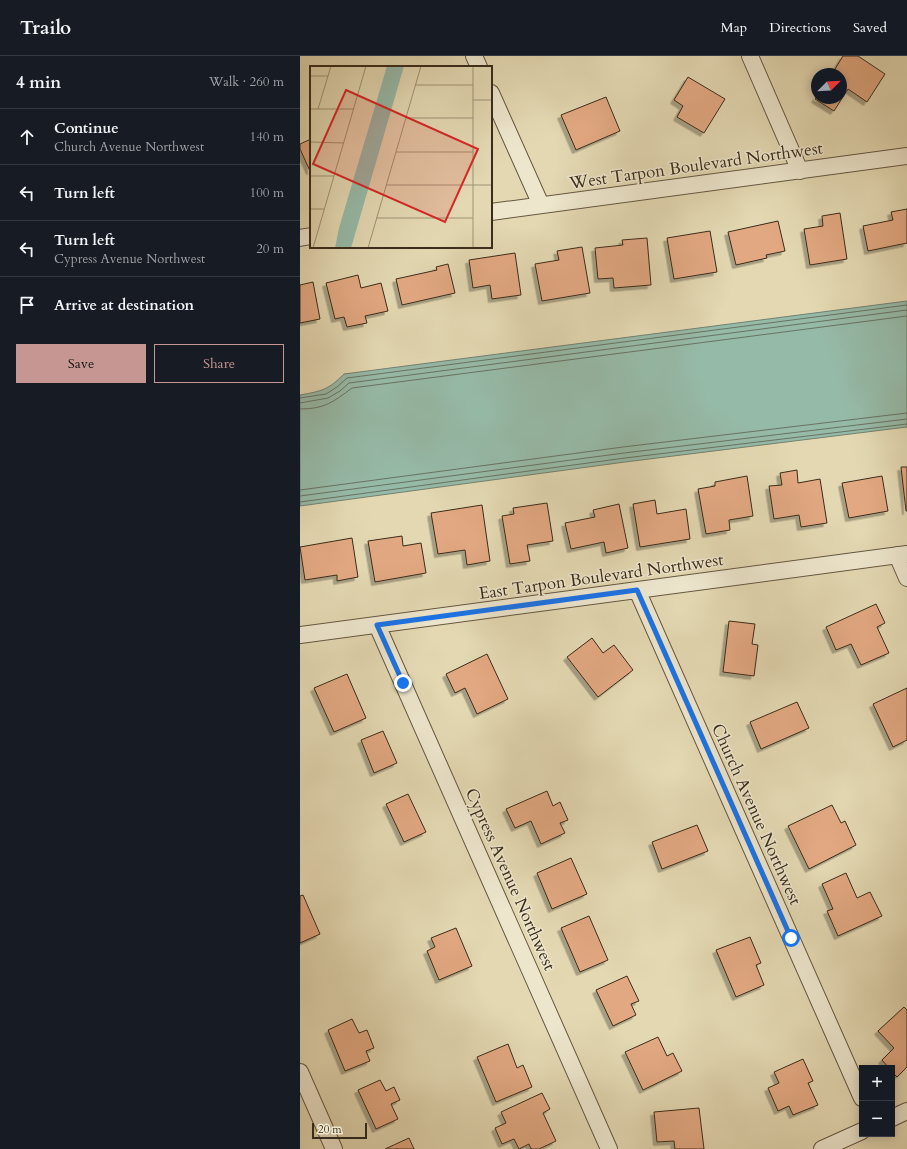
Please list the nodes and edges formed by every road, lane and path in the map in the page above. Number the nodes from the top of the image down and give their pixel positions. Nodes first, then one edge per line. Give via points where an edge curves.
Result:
1 (474, 56) edge
2 (750, 56) edge
3 (479, 66) edge
4 (492, 96) edge
5 (907, 156) edge
6 (800, 171) junction
7 (540, 205) junction
8 (492, 212) edge
9 (310, 236) edge
10 (300, 238) edge
11 (902, 555) edge
12 (907, 578) edge
13 (637, 590) junction
14 (377, 625) junction
15 (300, 635) edge
16 (300, 1072) edge
17 (859, 1091) edge
18 (907, 1111) edge
19 (895, 1117) edge
20 (859, 1132) edge
21 (334, 1149) edge
22 (610, 1149) edge
23 (822, 1149) edge

1 - 3 street
2 - 6 street
4 - 7 street
5 - 6 street, West Tarpon Boulevard Northwest
6 - 7 street, West Tarpon Boulevard Northwest
7 - 8 street, West Tarpon Boulevard Northwest
9 - 10 street
11 - 12 street
11 - 13 street, East Tarpon Boulevard Northwest
13 - 14 street, East Tarpon Boulevard Northwest
13 - 17 street, Church Avenue Northwest
14 - 15 street, East Tarpon Boulevard Northwest
14 - 22 street, Cypress Avenue Northwest
16 - 21 street
18 - 19 street
20 - 23 street

